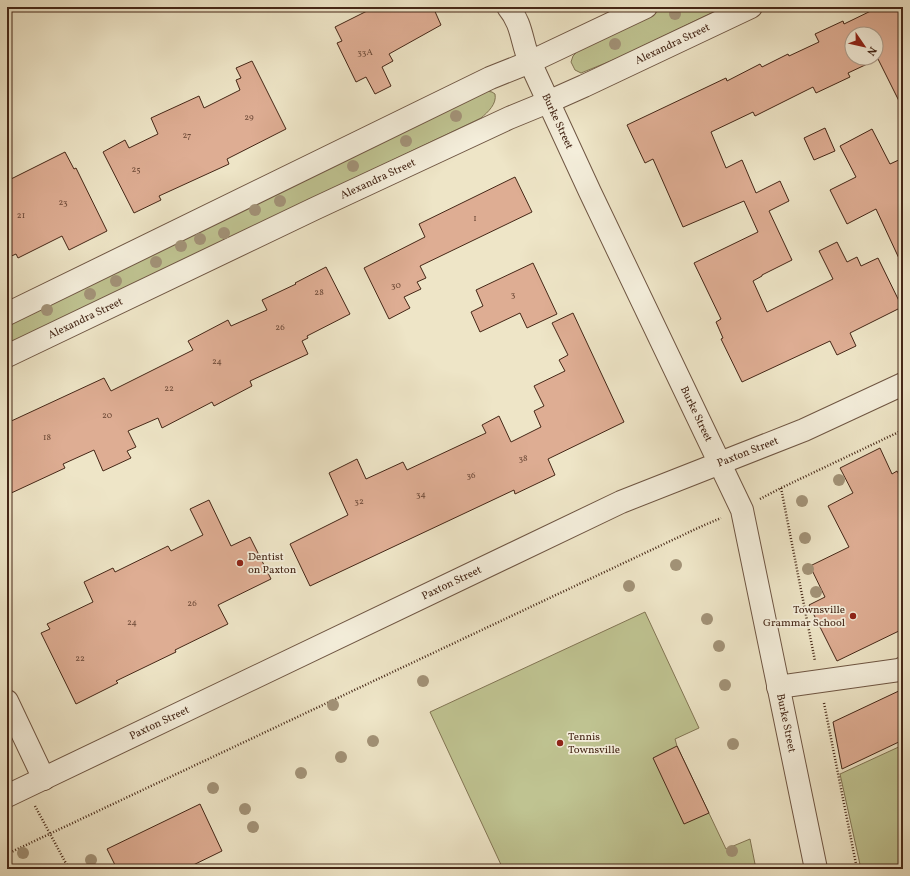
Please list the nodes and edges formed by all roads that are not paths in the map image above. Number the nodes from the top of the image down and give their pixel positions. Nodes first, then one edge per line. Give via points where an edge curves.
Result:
1 (508, 7) edge
2 (646, 7) edge
3 (751, 7) edge
4 (530, 62) junction
5 (548, 102) junction
6 (7, 314) edge
7 (7, 356) edge
8 (903, 384) edge
9 (720, 463) junction
10 (903, 668) edge
11 (778, 687) junction
12 (7, 701) edge
13 (25, 787) edge
14 (816, 869) edge

1 - 4 street, Burke Street via 521,31
2 - 4 street
3 - 5 street, Alexandra Street
4 - 5 street, Burke Street
4 - 6 street via 490,78
5 - 7 street, Alexandra Street via 321,206
5 - 9 street, Burke Street
8 - 9 street, Paxton Street via 804,430
9 - 11 street, Burke Street via 742,510
9 - 13 street, Paxton Street via 621,502
10 - 11 street
11 - 14 street, Burke Street
12 - 13 street

